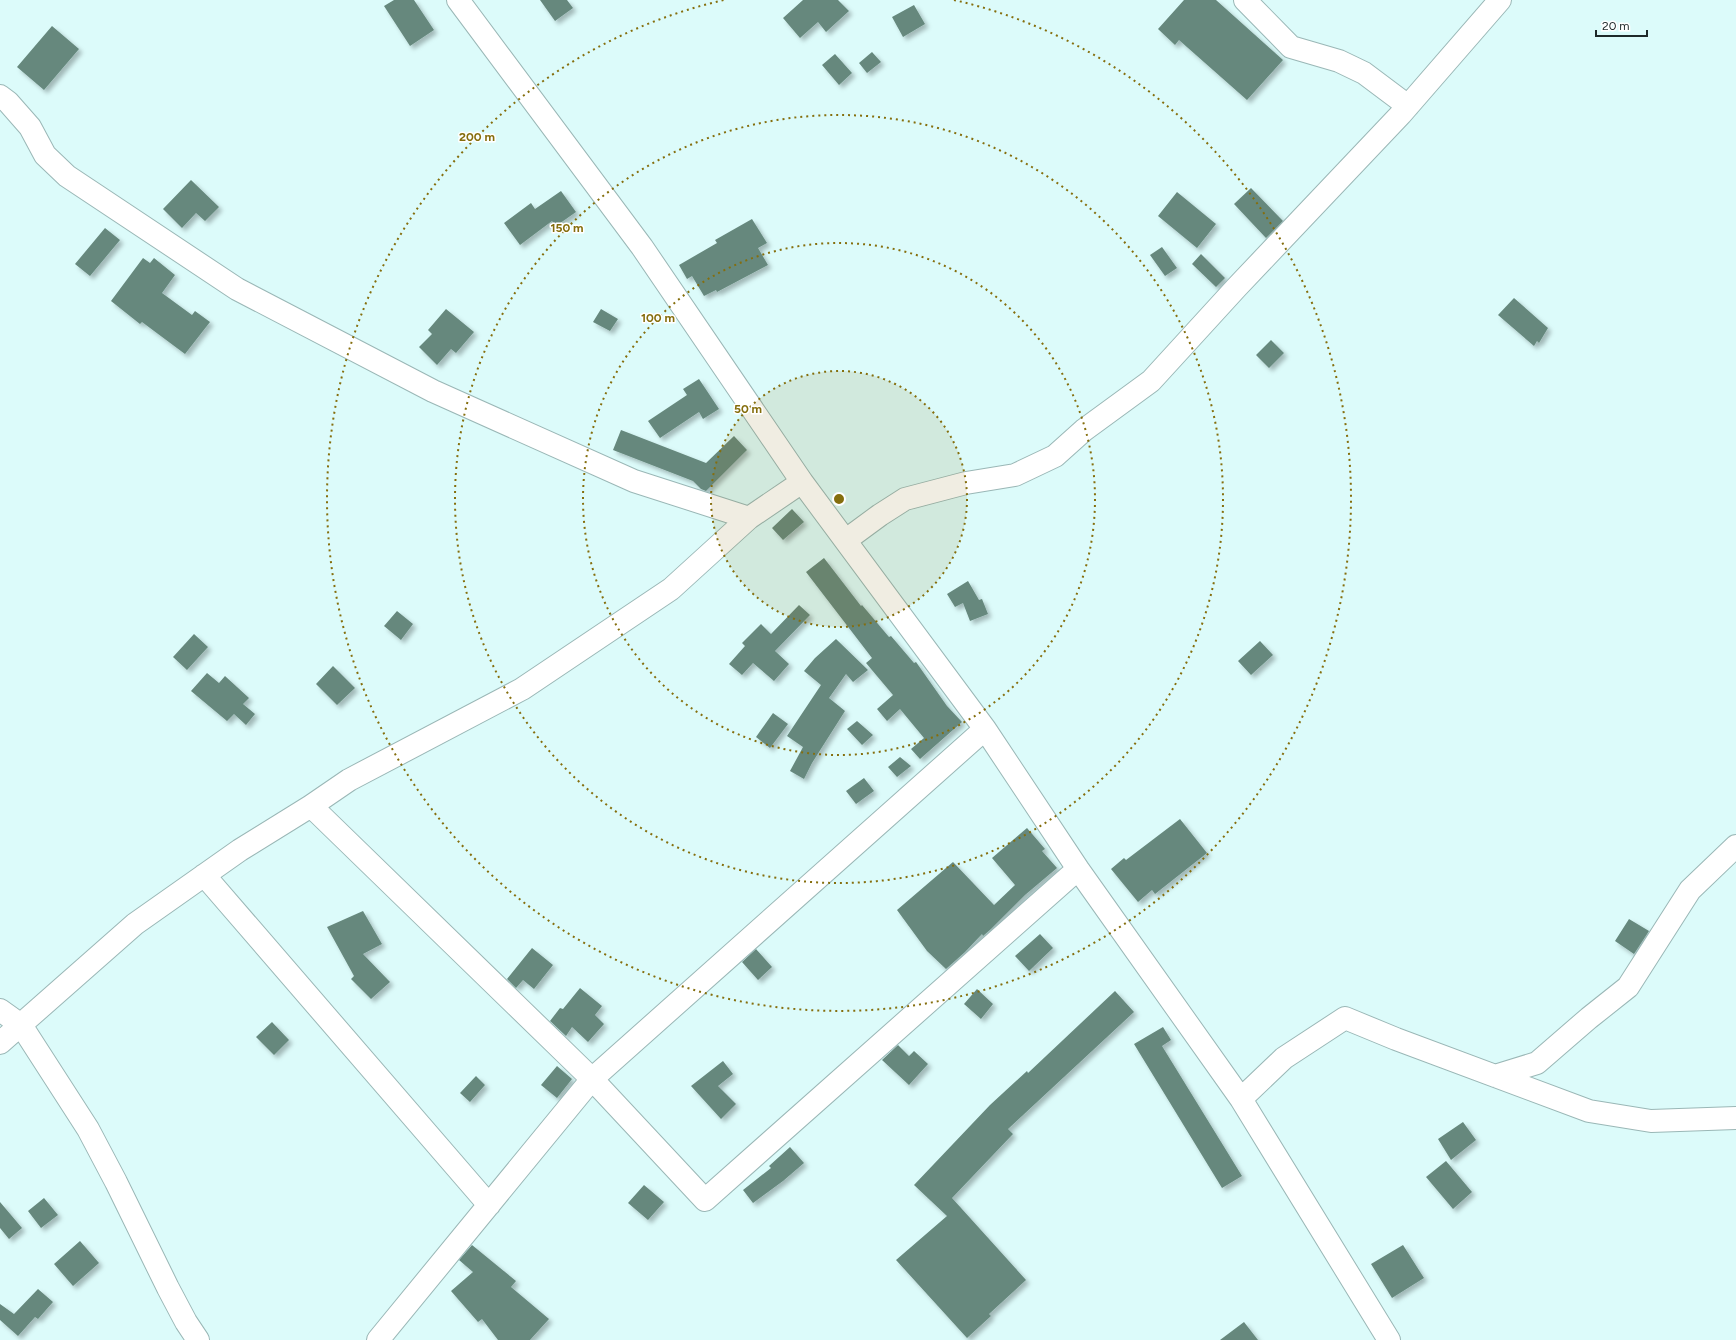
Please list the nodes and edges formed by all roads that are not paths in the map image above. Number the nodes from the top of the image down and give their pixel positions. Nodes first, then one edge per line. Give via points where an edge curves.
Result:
1 (458, 0) edge
2 (1245, 0) edge
3 (1500, 0) edge
4 (0, 96) edge
5 (1408, 106) junction
6 (802, 482) junction
7 (749, 518) junction
8 (846, 540) junction
9 (985, 729) junction
10 (311, 806) junction
11 (1736, 846) edge
12 (1078, 869) junction
13 (204, 876) junction
14 (0, 1010) edge
15 (21, 1025) junction
16 (0, 1044) edge
17 (1495, 1076) junction
18 (592, 1079) junction
19 (1241, 1099) junction
20 (1736, 1118) edge
21 (489, 1205) junction
22 (198, 1340) edge
23 (378, 1340) edge
24 (1389, 1340) edge

1 - 6 street via 642,247
2 - 5 street via 1291,47 1339,61 1364,73
3 - 5 street
4 - 7 street via 30,128 45,155 67,176 237,289 433,391 634,481
5 - 8 street via 1151,381 1084,430 1054,456 1015,475 966,483 905,499
6 - 7 street
6 - 8 street
7 - 10 street via 671,589 522,689 349,780
8 - 9 street
9 - 12 street
9 - 18 street
10 - 13 street via 240,850
10 - 18 street
11 - 17 street via 1690,890 1628,987 1537,1063
12 - 18 street via 705,1200
12 - 19 street
13 - 15 street via 135,924
13 - 21 street
14 - 15 street
15 - 16 street
15 - 22 street via 88,1129 168,1288
17 - 19 street via 1345,1018 1284,1058
17 - 20 street via 1590,1111 1651,1120
18 - 21 street
19 - 24 street
21 - 23 street

